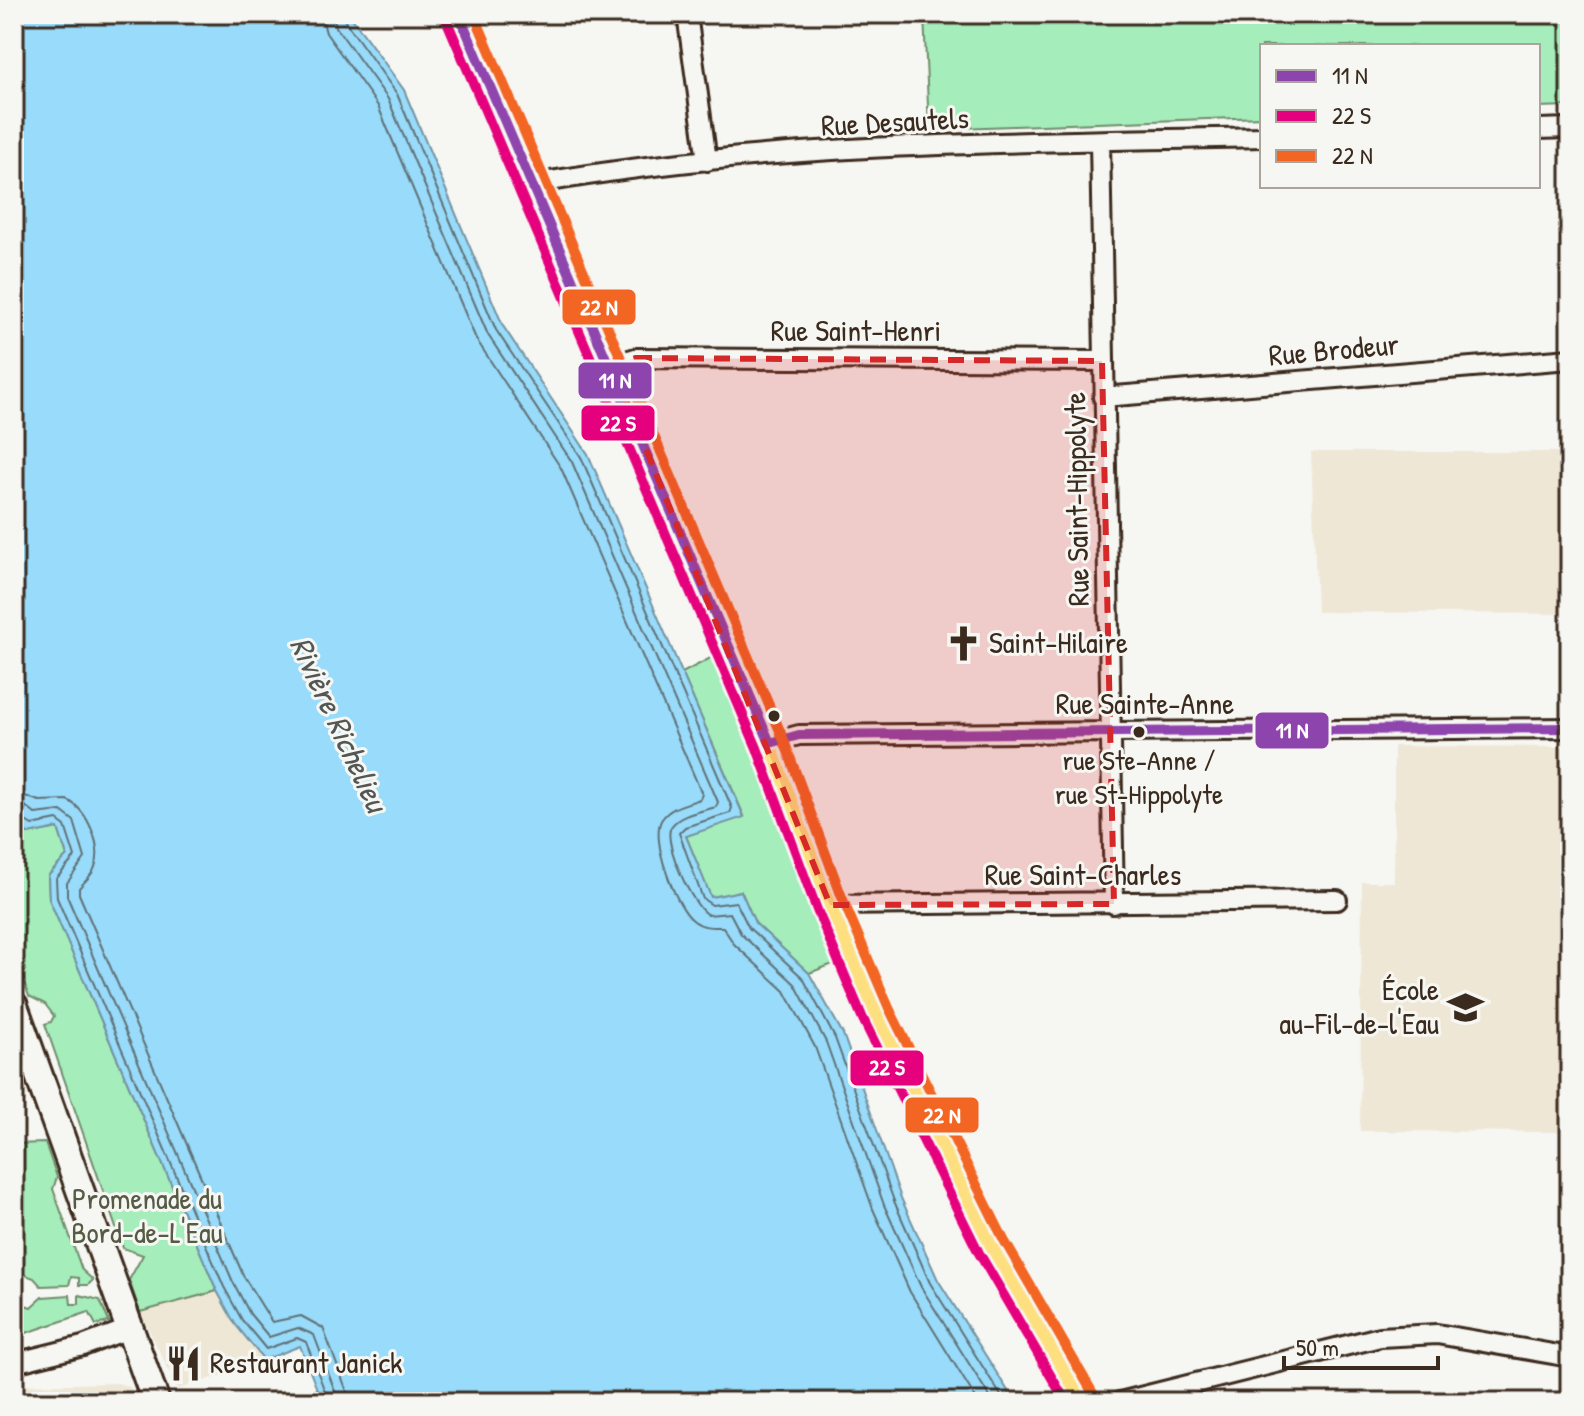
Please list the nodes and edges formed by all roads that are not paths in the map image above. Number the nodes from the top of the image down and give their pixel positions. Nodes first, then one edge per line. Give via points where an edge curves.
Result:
1 (459, 14) edge
2 (687, 14) edge
3 (1570, 128) edge
4 (1540, 129) edge
5 (1260, 137) edge
6 (1100, 141) junction
7 (707, 161) junction
8 (533, 184) junction
9 (1570, 359) edge
10 (1102, 361) junction
11 (612, 365) junction
12 (1103, 397) junction
13 (1570, 728) edge
14 (1110, 732) junction
15 (770, 743) junction
16 (1337, 900) dead end
17 (1114, 904) junction
18 (830, 905) junction
19 (14, 1006) edge
20 (128, 1329) junction
21 (1570, 1357) edge
22 (14, 1363) edge
23 (156, 1402) edge
24 (1082, 1402) edge
25 (1120, 1402) edge

1 - 8 main road
2 - 7 street
3 - 4 street
5 - 6 street, Rue Desautels
6 - 7 street, Rue Desautels
6 - 10 street, Rue Saint-Hippolyte
7 - 8 street, Rue Desautels
8 - 11 main road
9 - 12 street, Rue Brodeur
10 - 11 street, Rue Saint-Henri via 636,358
10 - 12 street, Rue Saint-Hippolyte
11 - 15 main road
12 - 14 street, Rue Saint-Hippolyte
13 - 14 street, Rue Sainte-Anne
14 - 15 street, Rue Sainte-Anne via 799,735
14 - 17 street, Rue Saint-Hippolyte
15 - 18 main road
16 - 17 street, Rue Saint-Charles
17 - 18 street, Rue Saint-Charles
18 - 24 main road via 876,1014 949,1162 1016,1292
19 - 20 main road
20 - 22 street
20 - 23 main road
21 - 25 street via 1437,1334 1380,1337

